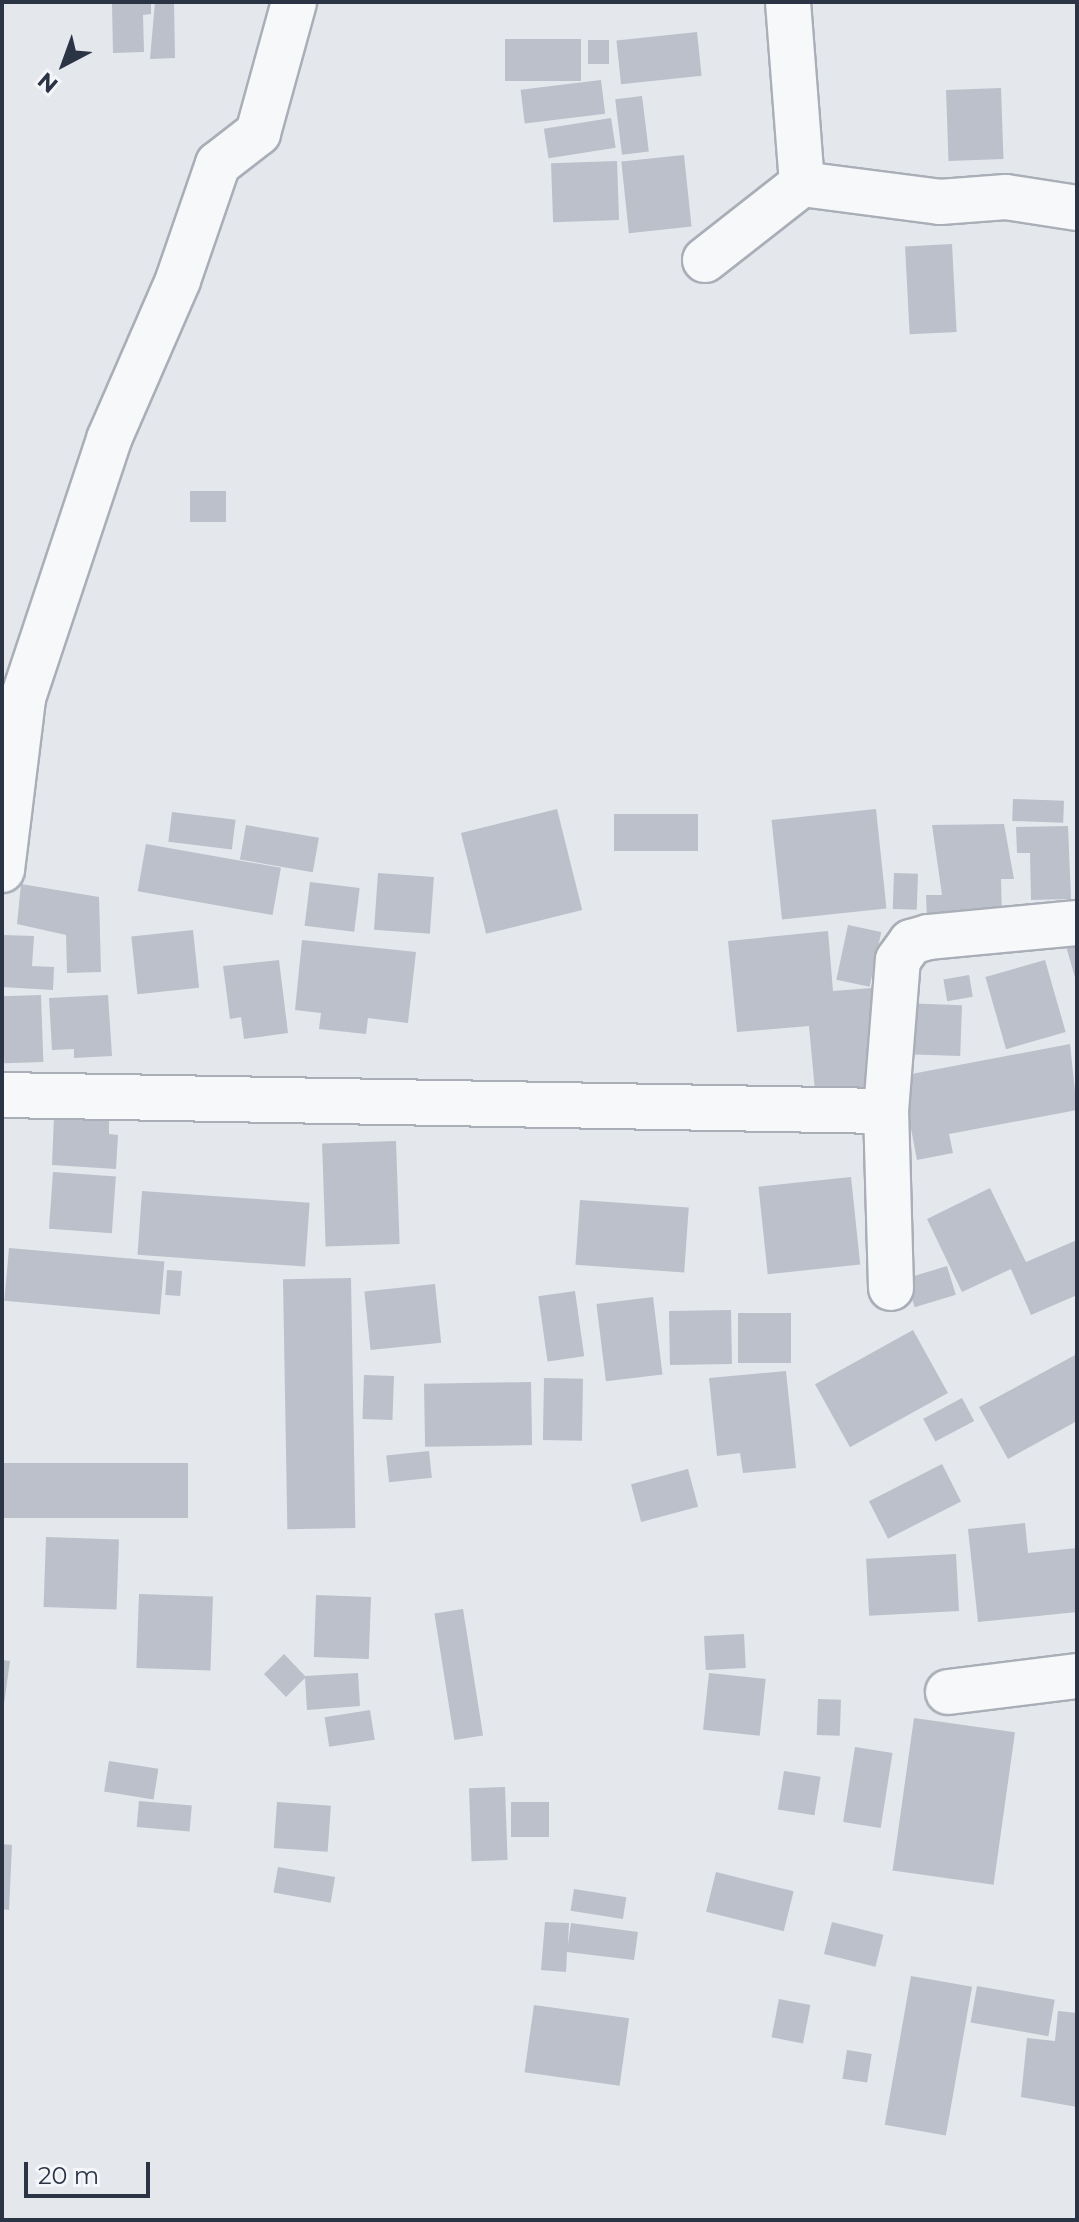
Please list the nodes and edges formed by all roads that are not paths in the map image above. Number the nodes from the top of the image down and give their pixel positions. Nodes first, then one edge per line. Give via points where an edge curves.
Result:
1 (294, 2) edge
2 (788, 2) edge
3 (802, 184) junction
4 (1077, 208) edge
5 (705, 260) dead end
6 (2, 870) edge
7 (1077, 923) edge
8 (2, 1095) edge
9 (886, 1111) junction
10 (891, 1288) dead end
11 (1077, 1676) edge
12 (948, 1692) dead end

1 - 6 street via 258,133 218,164 178,280 109,439 23,698
2 - 3 street
3 - 4 street via 940,202 1006,197
3 - 5 street
7 - 9 street via 911,942 898,960
8 - 9 street
9 - 10 street
11 - 12 street

